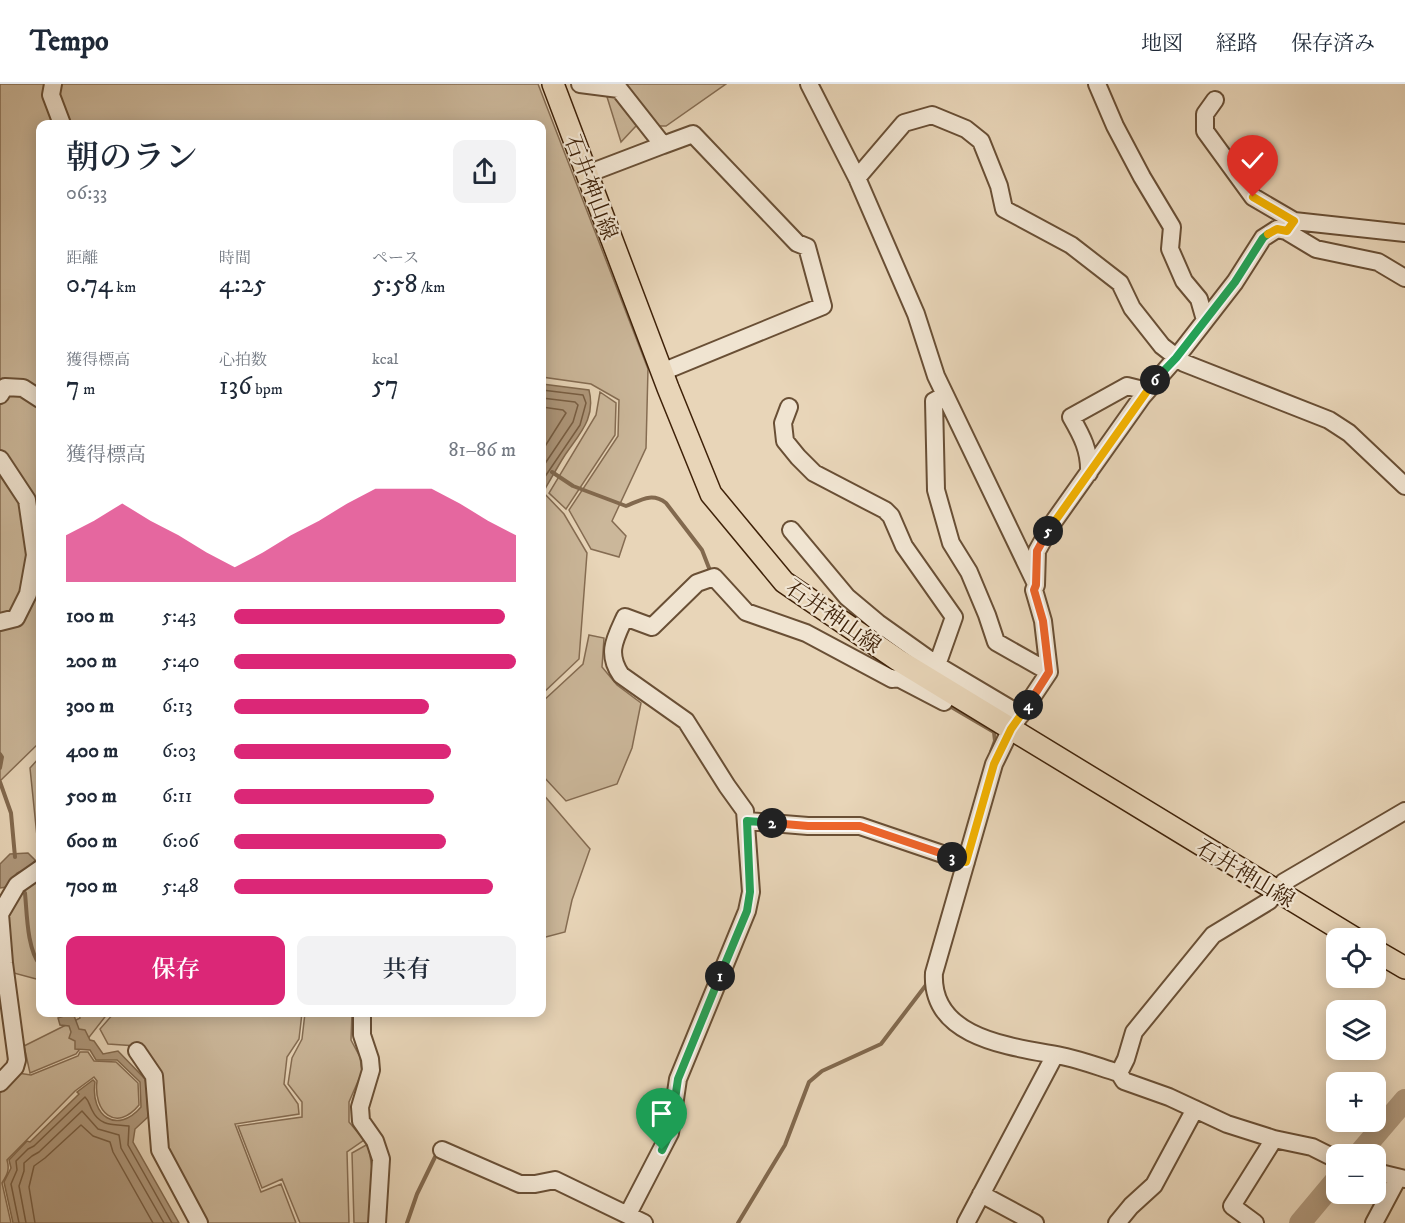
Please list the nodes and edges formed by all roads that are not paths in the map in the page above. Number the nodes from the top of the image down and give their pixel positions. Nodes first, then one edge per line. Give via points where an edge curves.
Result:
1 (53, 84) edge
2 (553, 84) edge
3 (580, 84) edge
4 (809, 84) edge
5 (1097, 84) edge
6 (1215, 100) dead end
7 (60, 120) edge
8 (663, 145) junction
9 (587, 174) junction
10 (857, 178) junction
11 (1290, 226) junction
12 (1405, 233) edge
13 (1405, 278) edge
14 (1205, 320) junction
15 (1176, 358) junction
16 (662, 372) junction
17 (1147, 391) junction
18 (945, 394) junction
19 (0, 395) edge
20 (36, 396) edge
21 (789, 406) dead end
22 (0, 459) edge
23 (1089, 473) junction
24 (1405, 486) edge
25 (790, 530) dead end
26 (1036, 585) junction
27 (0, 622) edge
28 (937, 665) junction
29 (1049, 672) junction
30 (950, 692) junction
31 (1016, 722) junction
32 (1405, 811) edge
33 (747, 821) junction
34 (962, 861) junction
35 (36, 872) edge
36 (1276, 891) junction
37 (1338, 928) edge
38 (1386, 957) edge
39 (1405, 968) edge
40 (362, 1017) edge
41 (1019, 1047) junction
42 (137, 1051) dead end
43 (1055, 1055) junction
44 (1119, 1073) junction
45 (1042, 1079) junction
46 (0, 1083) edge
47 (1195, 1108) junction
48 (1274, 1139) junction
49 (442, 1150) dead end
50 (1326, 1155) edge
51 (1386, 1174) edge
52 (1402, 1178) edge
53 (981, 1194) junction
54 (628, 1214) junction
55 (199, 1223) edge
56 (377, 1223) edge
57 (644, 1223) edge
58 (966, 1223) edge
59 (1035, 1223) edge
60 (1117, 1223) edge
61 (1255, 1223) edge
62 (1374, 1223) edge

1 - 7 street via 51,95
2 - 9 main road, 石井神山線
3 - 8 street via 619,89
4 - 10 street
5 - 14 street via 1115,126 1172,227 1170,249 1184,281 1199,299
6 - 11 street via 1205,114 1205,131 1253,197
8 - 9 street
8 - 16 street via 693,134 797,243 807,248 823,306
9 - 16 main road, 石井神山線
10 - 15 street via 904,123 932,115 966,129 981,141 1004,209 1071,245 1120,283 1132,308
10 - 18 street via 916,314
11 - 12 street
11 - 13 street via 1316,249 1378,262
11 - 14 street via 1263,238
14 - 15 street
15 - 17 street
15 - 24 street via 1329,420 1349,433
16 - 30 main road, 石井神山線 via 711,494 784,582
17 - 23 street
17 - 23 street via 1127,386 1071,417 1090,458
18 - 26 street
18 - 29 street via 934,401 936,490 951,543 969,572 996,642
19 - 20 street via 5,387 23,388
21 - 28 street via 783,423 785,441 814,474 891,516 904,546 954,617
22 - 27 street via 27,501 35,555 28,594 16,618
23 - 26 street via 1037,551
25 - 28 street via 847,597
26 - 29 street
28 - 31 street
29 - 31 street
30 - 31 main road, 石井神山線
30 - 33 street via 944,702 898,678 892,680 806,633 746,612 714,577 697,583 652,627 625,617 611,654 614,664 621,675 686,721 741,804
31 - 34 street via 994,764
31 - 36 main road, 石井神山線
32 - 36 street via 1284,882
33 - 34 street via 860,826
33 - 54 street via 747,911 678,1079 670,1133
34 - 41 street via 934,973 936,1000 950,1020 967,1031
35 - 46 street via 17,885 0,914 17,1060
36 - 37 main road, 石井神山線
36 - 44 street via 1269,901 1205,942 1134,1032
38 - 39 main road
40 - 56 street via 371,1071 360,1107 361,1121 375,1141 381,1159
41 - 43 street
41 - 45 street via 1038,1066
42 - 55 street via 154,1076 160,1150
43 - 44 street
43 - 45 street
44 - 47 street via 1124,1081
45 - 53 street
47 - 48 street via 1227,1124
47 - 60 street via 1154,1185
48 - 50 street via 1312,1147
48 - 61 street via 1232,1206
49 - 54 street via 520,1184 555,1180
51 - 52 street
52 - 62 street
53 - 58 street
53 - 59 street
54 - 57 street

